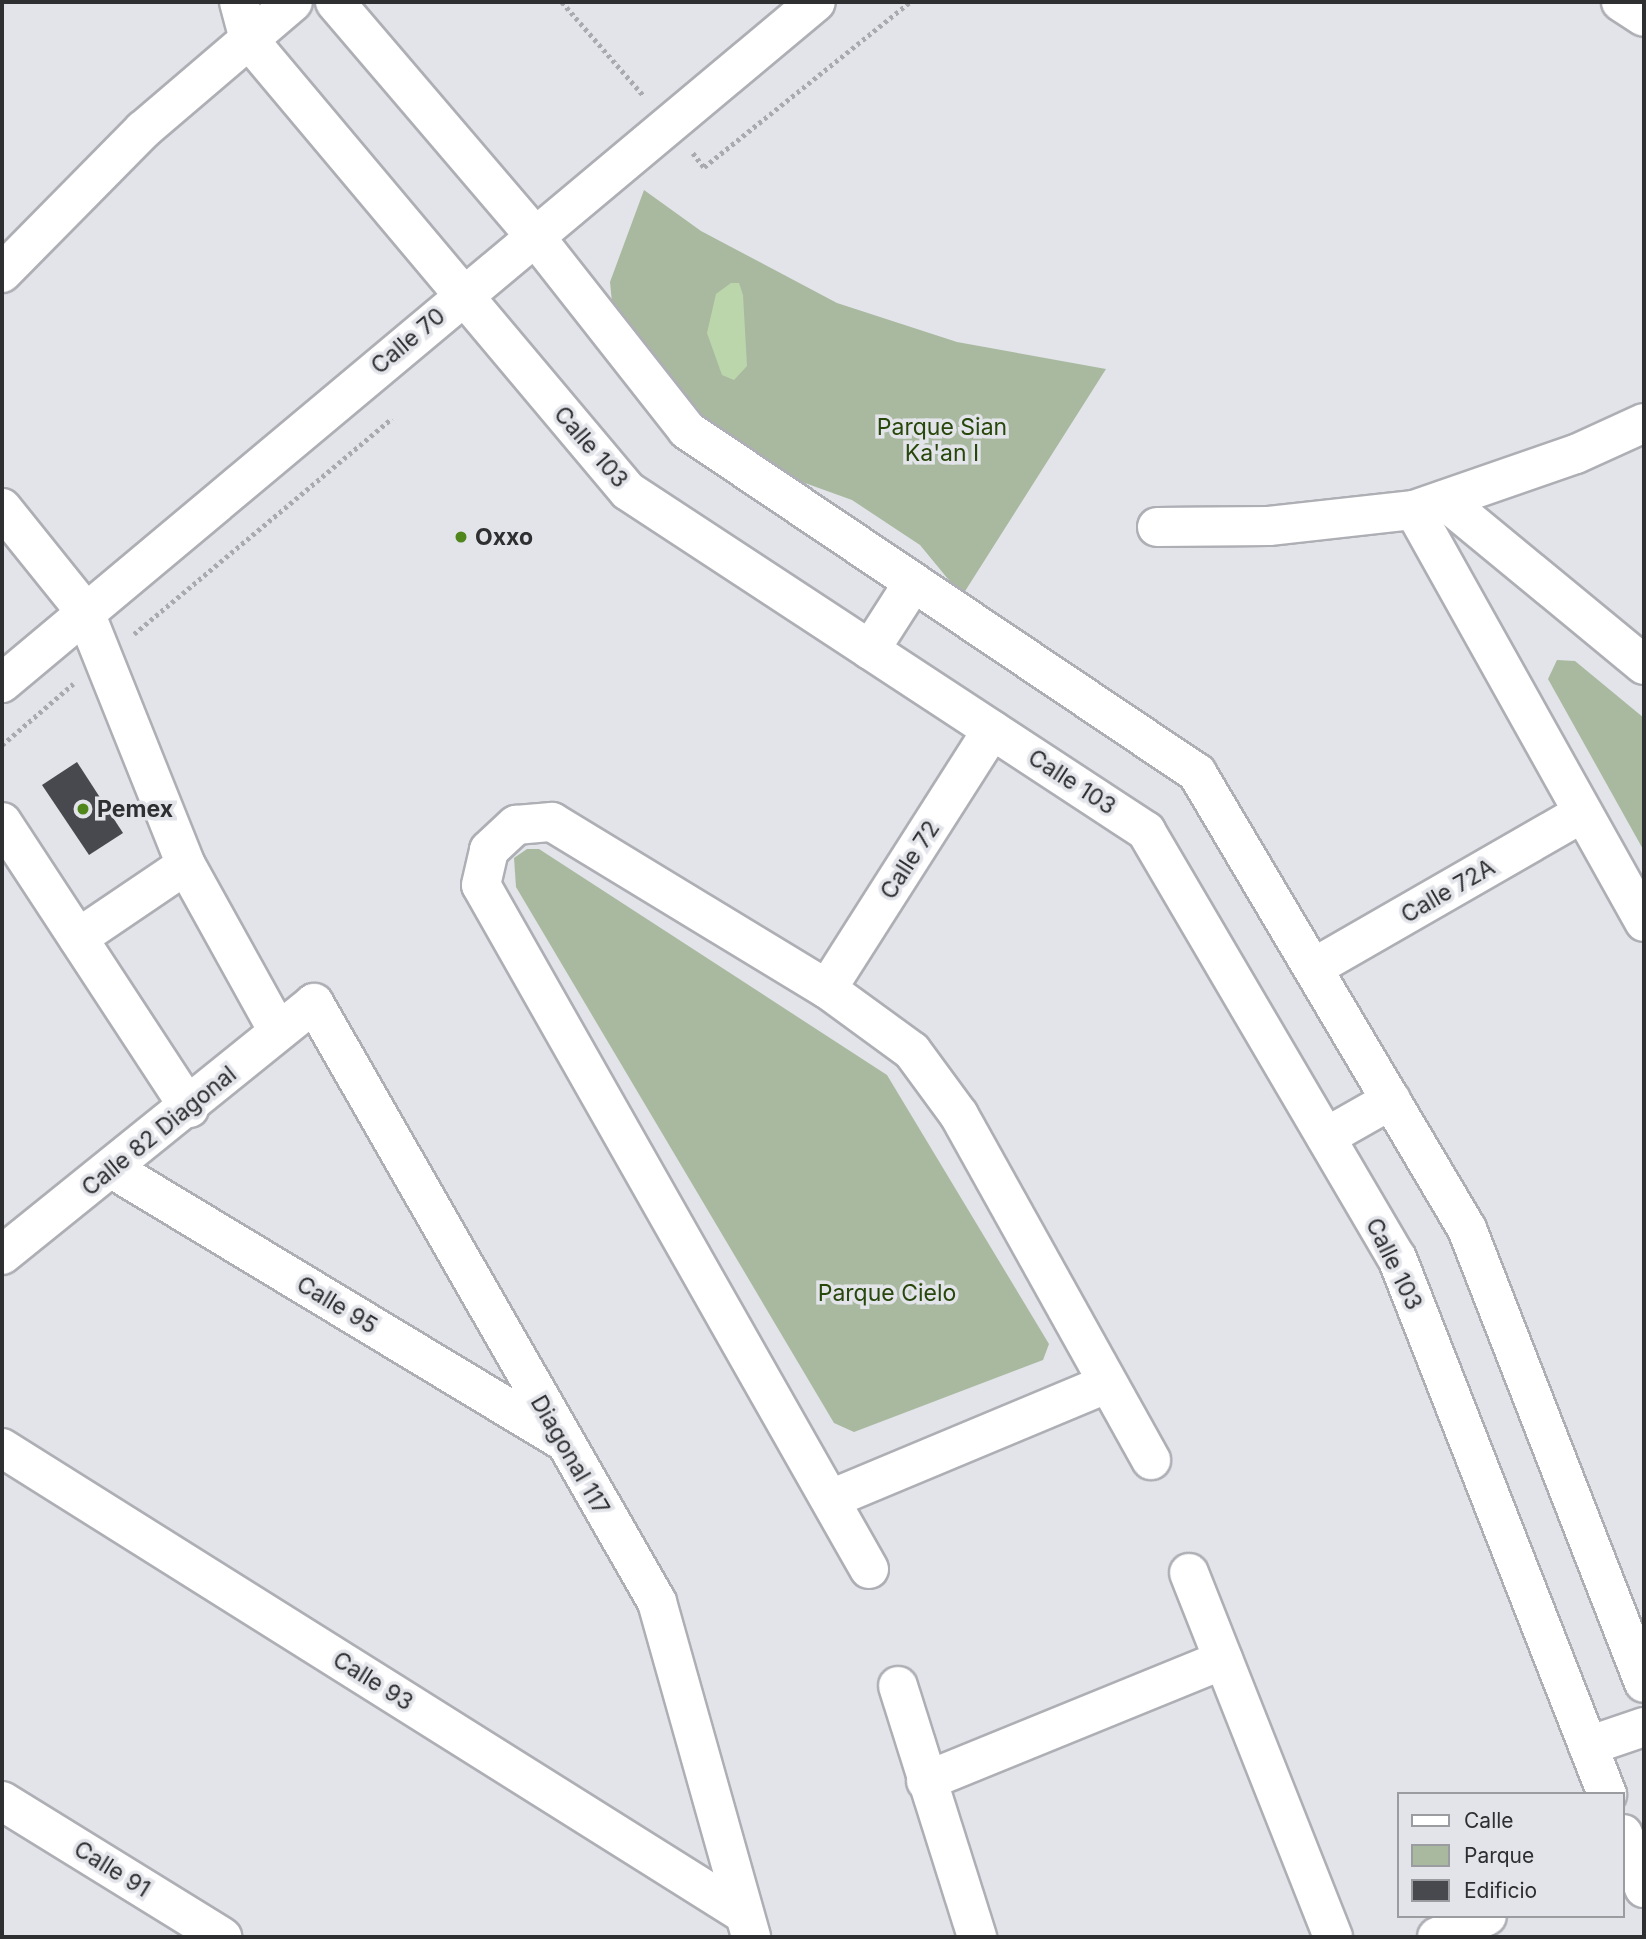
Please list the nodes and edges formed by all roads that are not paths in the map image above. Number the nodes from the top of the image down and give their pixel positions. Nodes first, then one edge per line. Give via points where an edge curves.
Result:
1 (239, 2) edge
2 (293, 2) edge
3 (335, 2) edge
4 (816, 2) edge
5 (1621, 2) edge
6 (1644, 17) edge
7 (249, 40) junction
8 (533, 234) junction
9 (2, 273) edge
10 (461, 296) junction
11 (1644, 423) edge
12 (1429, 505) junction
13 (2, 508) edge
14 (1157, 527) dead end
15 (911, 586) junction
16 (84, 610) junction
17 (870, 650) junction
18 (1644, 666) edge
19 (2, 683) edge
20 (992, 730) junction
21 (1583, 813) junction
22 (2, 822) edge
23 (186, 865) junction
24 (1644, 922) edge
25 (78, 938) junction
26 (1313, 968) junction
27 (827, 989) junction
28 (314, 1003) joint
29 (278, 1031) junction
30 (1391, 1100) junction
31 (189, 1108) junction
32 (1326, 1137) junction
33 (114, 1170) junction
34 (2, 1255) edge
35 (1106, 1384) junction
36 (560, 1439) junction
37 (5, 1457) edge
38 (1151, 1460) dead end
39 (831, 1499) junction
40 (869, 1569) dead end
41 (1189, 1573) dead end
42 (1223, 1660) junction
43 (1644, 1684) edge
44 (898, 1686) dead end
45 (1644, 1727) edge
46 (1588, 1746) junction
47 (926, 1781) junction
48 (1606, 1792) edge
49 (2, 1801) edge
50 (1482, 1918) edge
51 (748, 1926) edge
52 (222, 1937) edge
53 (977, 1937) edge
54 (1333, 1937) edge
55 (1437, 1937) edge

1 - 7 street, Calle 103
2 - 7 street
3 - 8 street
4 - 8 street, Calle 70
5 - 6 street
7 - 9 street via 143,130
7 - 10 street, Calle 103
8 - 10 street, Calle 70
8 - 15 street via 687,430
10 - 16 street, Calle 70
10 - 17 street, Calle 103 via 628,491
11 - 12 street
12 - 14 street via 1269,526
12 - 18 street
12 - 21 street
13 - 16 street
15 - 17 street
15 - 26 street via 1197,773
16 - 19 street, Calle 70
16 - 23 street
17 - 20 street, Calle 103
20 - 27 street, Calle 72
20 - 32 street, Calle 103 via 1146,831
21 - 24 street
21 - 26 street, Calle 72A
22 - 25 street
23 - 25 street
23 - 29 street
25 - 31 street
26 - 30 street
27 - 35 street via 880,1024 934,1078
27 - 39 street via 552,822 516,825 495,843 482,867 481,885
28 - 29 street, Calle 82 Diagonal
28 - 36 street, Diagonal 117
29 - 31 street, Calle 82 Diagonal
30 - 32 street
30 - 43 street via 1467,1229
31 - 33 street, Calle 82 Diagonal
32 - 46 street, Calle 103 via 1397,1258
33 - 34 street, Calle 82 Diagonal
33 - 36 street, Calle 95
35 - 38 street
35 - 39 street
36 - 51 street, Diagonal 117 via 657,1602
37 - 51 street, Calle 93
39 - 40 street
41 - 42 street
42 - 47 street
42 - 54 street
44 - 47 street
45 - 46 street
46 - 48 street, Calle 103
47 - 53 street
49 - 52 street, Calle 91
50 - 55 street

